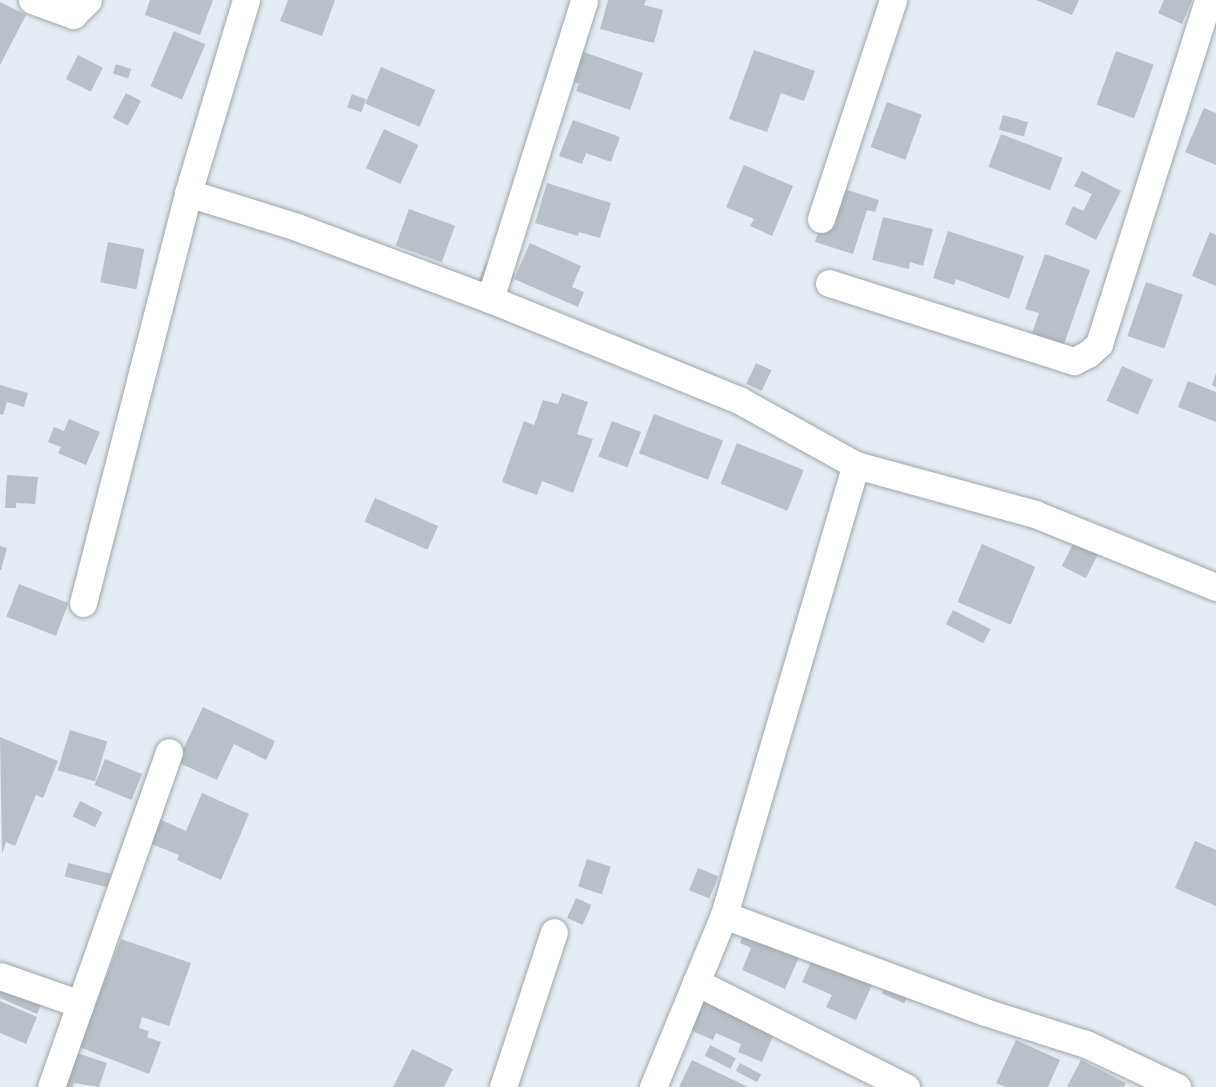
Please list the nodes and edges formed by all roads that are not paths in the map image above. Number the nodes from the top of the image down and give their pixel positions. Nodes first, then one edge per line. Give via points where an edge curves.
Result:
1 (32, 0) edge
2 (88, 0) edge
3 (246, 0) edge
4 (584, 0) edge
5 (893, 0) edge
6 (1208, 0) edge
7 (188, 193) junction
8 (821, 219) dead end
9 (829, 283) dead end
10 (490, 299) junction
11 (856, 465) junction
12 (1216, 587) edge
13 (83, 603) dead end
14 (169, 752) dead end
15 (724, 915) junction
16 (554, 932) dead end
17 (0, 976) edge
18 (696, 982) junction
19 (80, 1004) junction
20 (51, 1087) edge
21 (503, 1087) edge
22 (653, 1087) edge
23 (906, 1087) edge
24 (1177, 1087) edge

1 - 2 street via 73,15
3 - 7 street
4 - 10 street
5 - 8 street
6 - 9 street via 1099,344 1088,354 1074,361
7 - 10 street via 297,227
7 - 13 street
10 - 11 street via 739,400
11 - 12 street via 1035,514
11 - 15 street
14 - 19 street
15 - 18 street
15 - 24 street via 985,1012 1086,1044
16 - 21 street
17 - 19 street
18 - 22 street
18 - 23 street
19 - 20 street

